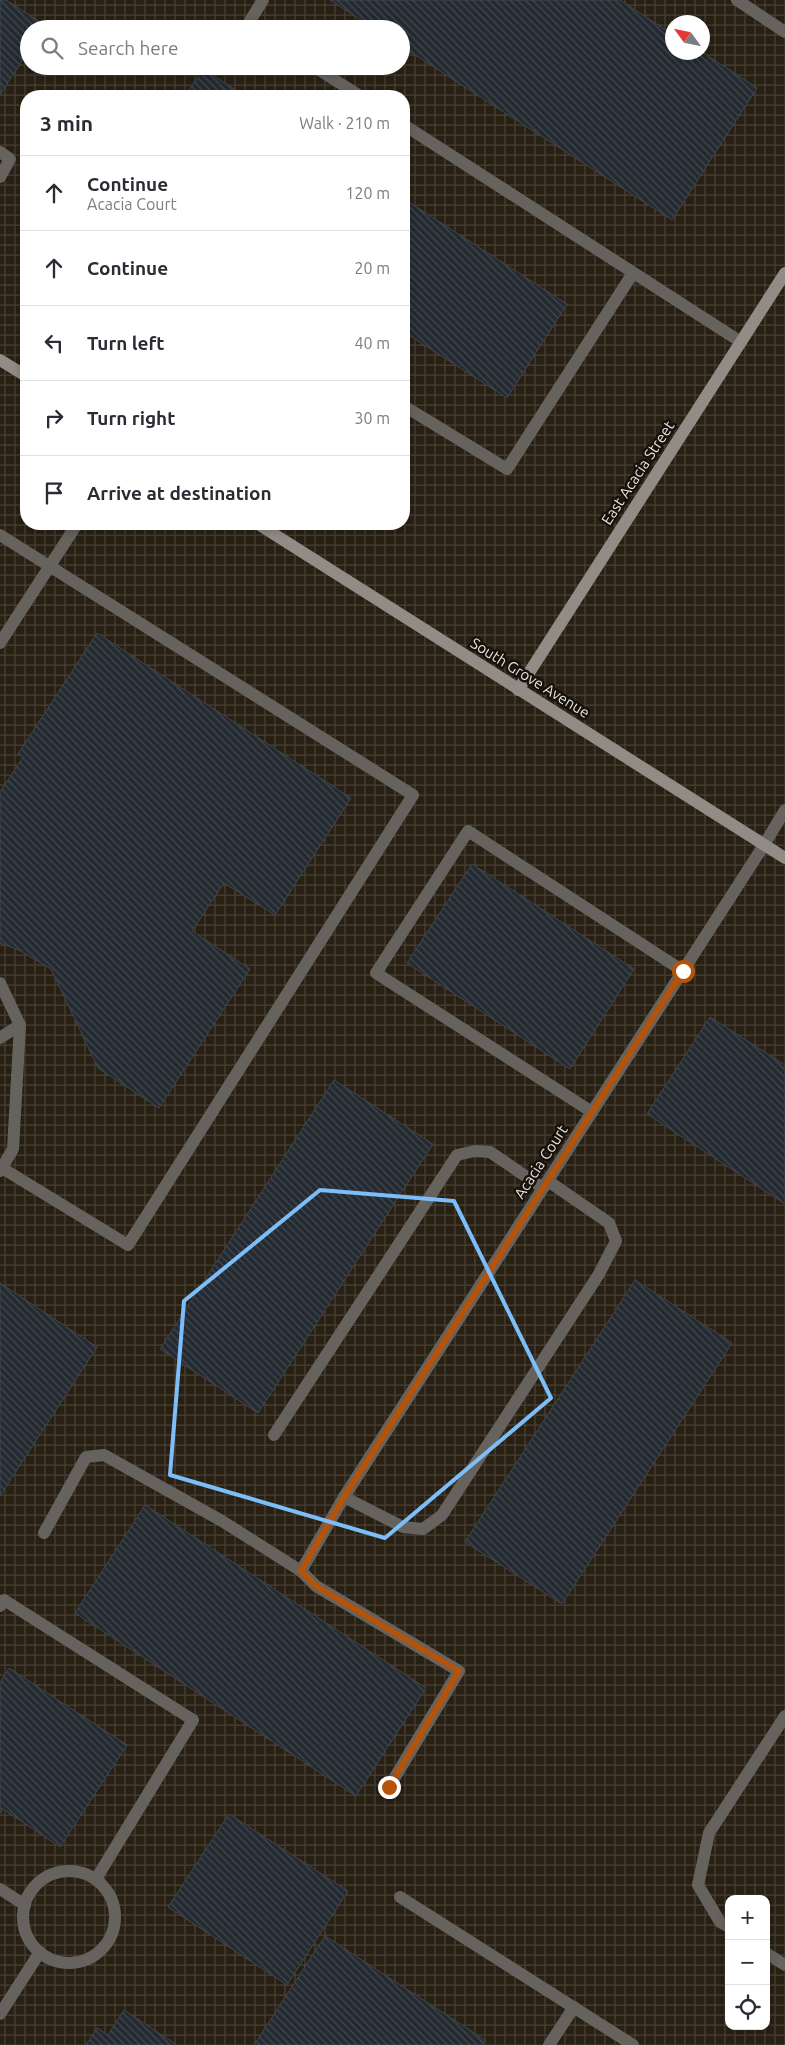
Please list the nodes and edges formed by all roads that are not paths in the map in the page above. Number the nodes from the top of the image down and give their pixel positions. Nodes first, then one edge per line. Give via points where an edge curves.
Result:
1 (263, 0) edge
2 (736, 0) edge
3 (250, 20) edge
4 (785, 32) edge
5 (327, 75) edge
6 (351, 90) edge
7 (410, 129) edge
8 (0, 152) edge
9 (0, 177) edge
10 (633, 273) junction
11 (785, 273) edge
12 (741, 342) junction
13 (0, 360) edge
14 (20, 372) edge
15 (410, 410) edge
16 (73, 530) edge
17 (267, 530) edge
18 (0, 536) edge
19 (49, 567) junction
20 (0, 643) edge
21 (518, 690) junction
22 (785, 810) edge
23 (764, 845) junction
24 (785, 858) edge
25 (683, 971) junction
26 (0, 983) edge
27 (20, 1025) junction
28 (0, 1038) edge
29 (592, 1112) junction
30 (0, 1143) edge
31 (13, 1149) junction
32 (1, 1170) edge
33 (546, 1185) junction
34 (274, 1435) dead end
35 (344, 1497) junction
36 (44, 1533) dead end
37 (301, 1571) junction
38 (0, 1606) edge
39 (785, 1716) edge
40 (389, 1787) dead end
41 (96, 1879) junction
42 (0, 1889) edge
43 (400, 1897) dead end
44 (25, 1905) junction
45 (725, 1925) edge
46 (40, 1952) junction
47 (770, 1956) edge
48 (785, 1965) edge
49 (574, 2007) junction
50 (0, 2014) edge
51 (549, 2045) edge
52 (633, 2045) edge

1 - 3 street
2 - 4 street
5 - 6 street
7 - 10 street
8 - 9 street via 10,159
10 - 12 street
10 - 15 street via 507,470
11 - 12 main road, East Acacia Street
12 - 21 main road, East Acacia Street
13 - 14 main road
16 - 19 street
17 - 21 main road, South Grove Avenue
18 - 19 street
19 - 20 street
19 - 32 street via 413,795 128,1244
21 - 23 main road, South Grove Avenue
22 - 23 street, Acacia Court
23 - 24 main road, South Grove Avenue
23 - 25 street, Acacia Court
25 - 29 street, Acacia Court
25 - 29 street via 468,831 381,964 376,973
26 - 27 street
27 - 28 street
27 - 31 street
29 - 33 street, Acacia Court
30 - 31 street
31 - 32 street
33 - 34 street via 490,1152 458,1155
33 - 35 street, Acacia Court
33 - 35 street via 609,1223 616,1241 599,1274 442,1515 423,1529 403,1527
35 - 37 street, Acacia Court
36 - 37 street via 86,1457 104,1456 222,1521
37 - 40 street via 316,1586 459,1671
38 - 41 street via 4,1600 194,1720
39 - 45 street via 709,1833 698,1885
41 - 44 street via 83,1872 68,1870 54,1873 31,1891
41 - 46 street via 108,1890 116,1920 104,1949 76,1963 60,1962
42 - 44 street
43 - 49 street
44 - 46 street via 26,1934
46 - 50 street
47 - 48 street
49 - 51 street
49 - 52 street

